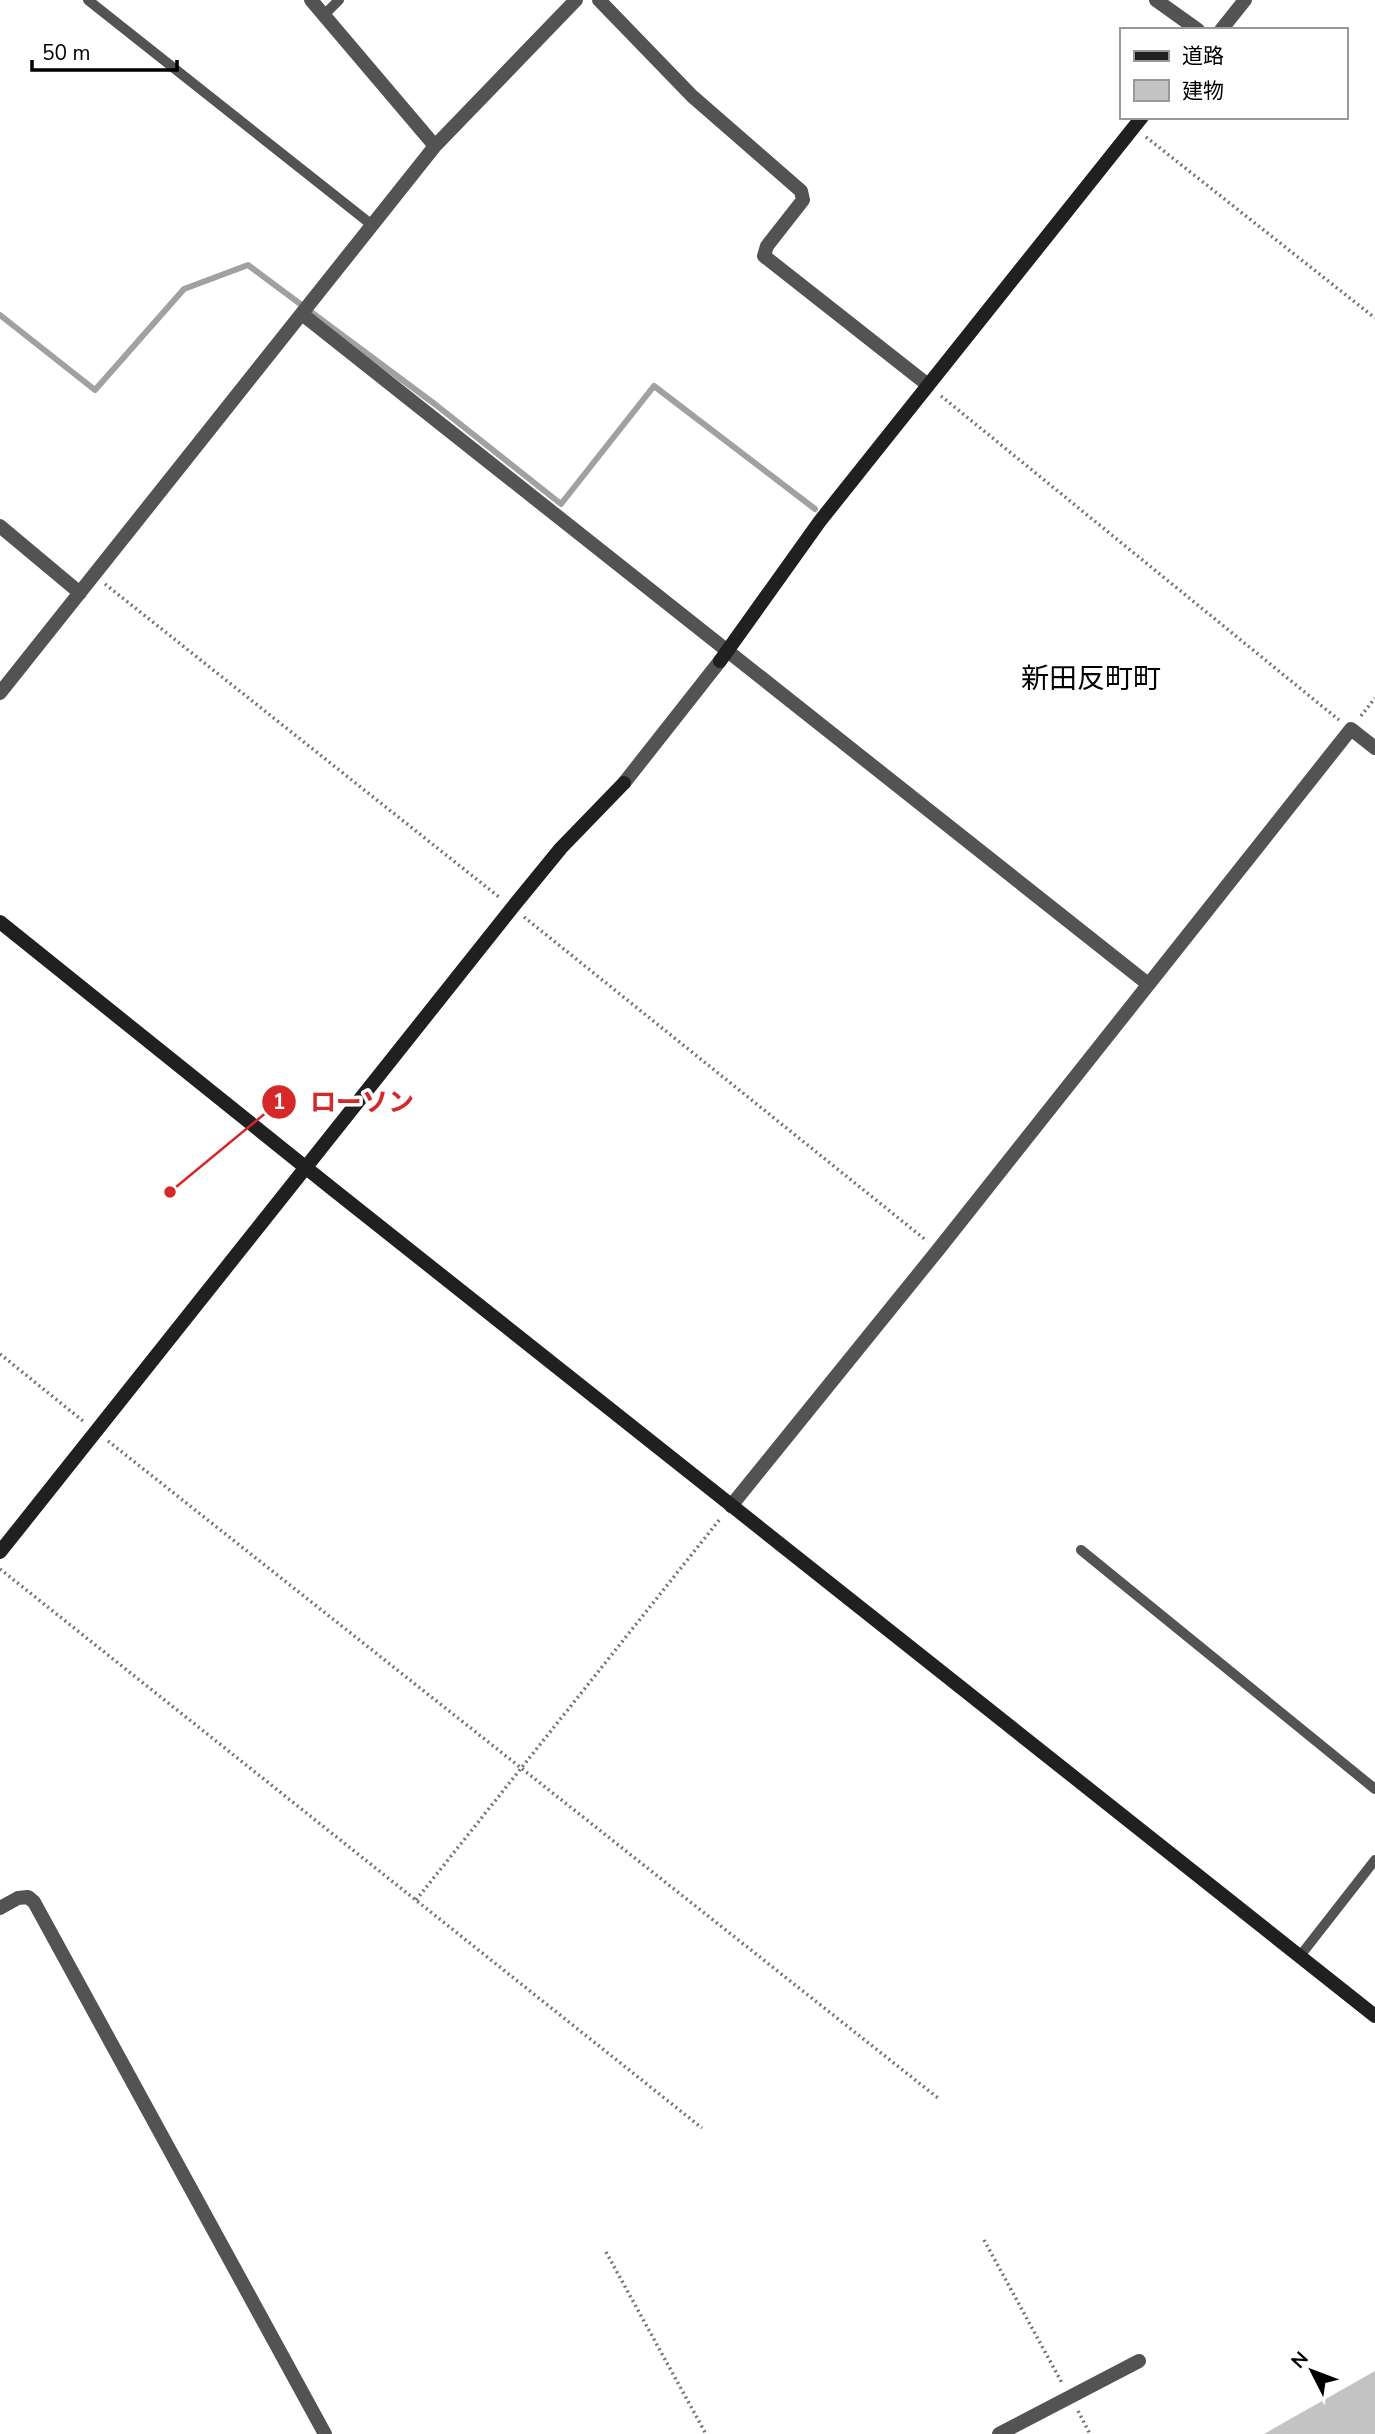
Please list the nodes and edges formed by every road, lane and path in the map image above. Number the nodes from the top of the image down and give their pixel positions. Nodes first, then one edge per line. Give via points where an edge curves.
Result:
1 (88, 0) edge
2 (312, 0) edge
3 (339, 0) edge
4 (576, 0) edge
5 (599, 0) edge
6 (1156, 0) edge
7 (1245, 0) edge
8 (324, 15) junction
9 (1195, 28) edge
10 (1223, 28) edge
11 (1138, 122) edge
12 (435, 146) junction
13 (372, 225) junction
14 (302, 314) junction
15 (1375, 318) edge
16 (928, 386) junction
17 (0, 526) edge
18 (95, 576) junction
19 (80, 593) junction
20 (724, 656) junction
21 (0, 693) edge
22 (1375, 698) edge
23 (1351, 729) junction
24 (1375, 748) edge
25 (512, 908) junction
26 (0, 922) edge
27 (1148, 984) junction
28 (305, 1167) junction
29 (938, 1250) junction
30 (0, 1354) edge
31 (96, 1432) junction
32 (731, 1506) junction
33 (1081, 1550) dead end
34 (0, 1552) edge
35 (0, 1569) edge
36 (522, 1769) junction
37 (1375, 1789) edge
38 (1375, 1860) edge
39 (416, 1900) junction
40 (0, 1908) edge
41 (1300, 1956) junction
42 (1375, 2016) edge
43 (938, 2098) dead end
44 (702, 2128) dead end
45 (984, 2240) dead end
46 (606, 2252) dead end
47 (1139, 2361) dead end
48 (1069, 2395) junction
49 (325, 2434) edge
50 (706, 2434) edge
51 (999, 2434) edge
52 (1090, 2434) edge

1 - 13 lane
2 - 8 street
3 - 8 lane
4 - 12 street
5 - 16 street via 692,96 801,191 803,200 764,256
6 - 9 street
7 - 10 street
8 - 12 street
11 - 15 path
11 - 16 street
12 - 13 street
13 - 14 street
14 - 18 street
14 - 20 street
16 - 20 street via 820,520
16 - 23 path
17 - 19 street
18 - 19 street
18 - 25 path
19 - 21 street
20 - 25 street via 624,783 561,848
20 - 27 street
22 - 23 path
23 - 24 street
23 - 27 street
25 - 28 street
25 - 29 path
26 - 28 street
27 - 29 street
28 - 31 street
28 - 32 street
29 - 32 street
30 - 31 path
31 - 34 street
31 - 36 path
32 - 36 path
32 - 41 street
33 - 37 lane
35 - 39 path
36 - 39 path
36 - 43 path
38 - 41 lane
39 - 44 path
40 - 49 street via 18,1898 34,1902
41 - 42 street
45 - 48 path
46 - 50 path
47 - 48 street
48 - 51 street
48 - 52 path

